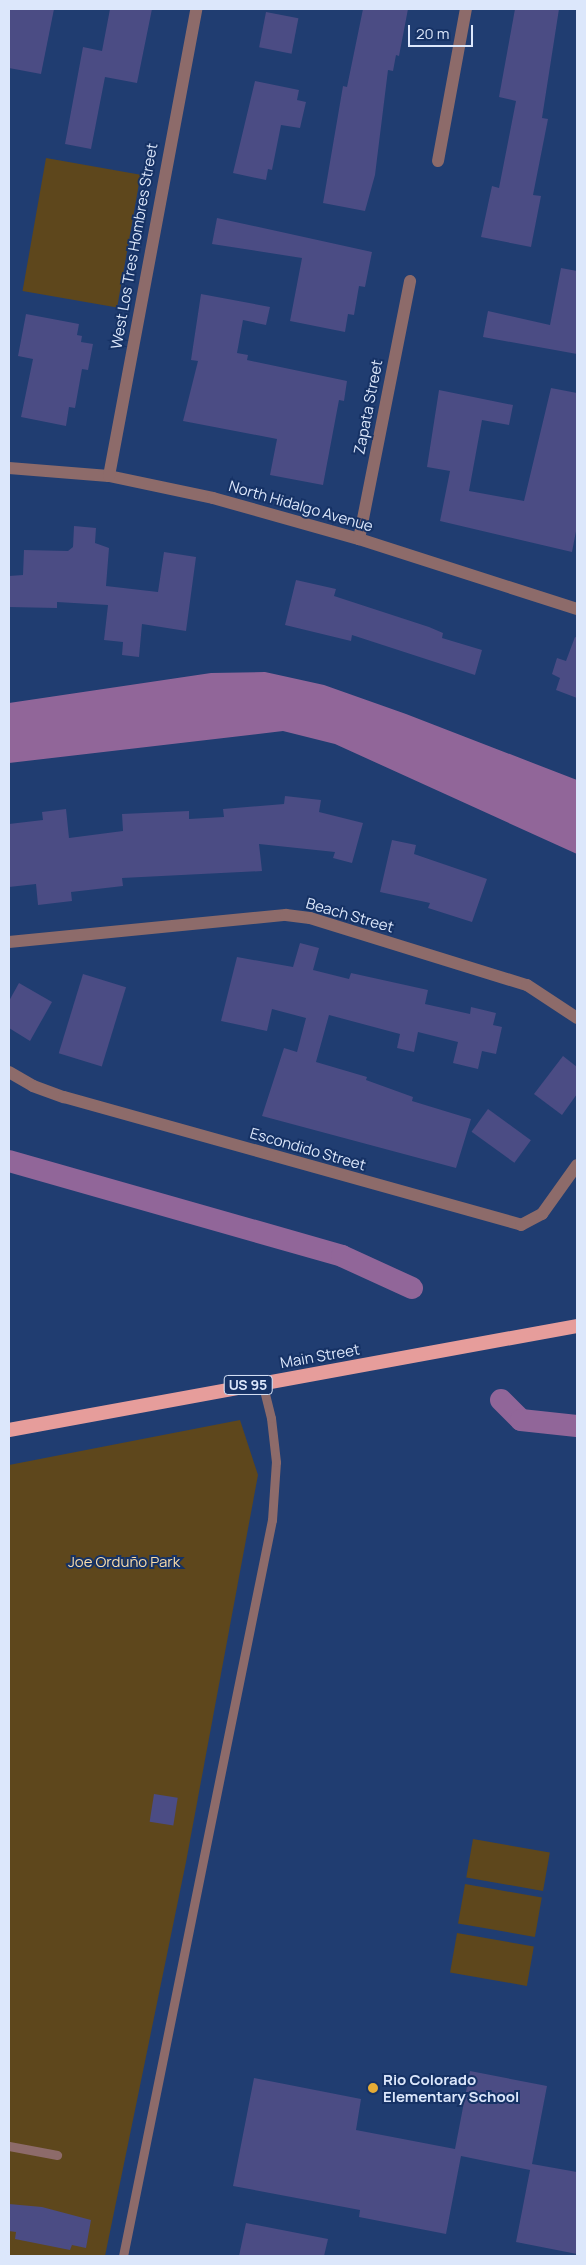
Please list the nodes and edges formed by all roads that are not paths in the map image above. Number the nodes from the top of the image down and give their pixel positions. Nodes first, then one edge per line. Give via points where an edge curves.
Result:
1 (190, 9) edge
2 (196, 9) edge
3 (466, 9) edge
4 (191, 22) junction
5 (438, 161) dead end
6 (410, 281) dead end
7 (9, 468) edge
8 (109, 476) junction
9 (359, 538) junction
10 (577, 609) edge
11 (9, 942) edge
12 (577, 1018) edge
13 (9, 1072) edge
14 (577, 1165) edge
15 (577, 1326) edge
16 (262, 1383) junction
17 (9, 1430) edge
18 (9, 2146) edge
19 (57, 2155) dead end
20 (124, 2256) edge

1 - 4 street, West Los Tres Hombres Street
2 - 4 street, West Los Tres Hombres Street
3 - 5 street
4 - 8 street, West Los Tres Hombres Street
6 - 9 street, Zapata Street
7 - 8 street, North Hidalgo Avenue
8 - 9 street, North Hidalgo Avenue via 213,498
9 - 10 street, North Hidalgo Avenue
11 - 12 street, Beach Street via 286,915 310,918 527,985
13 - 14 street, Escondido Street via 33,1086 64,1097 521,1225 542,1214
15 - 16 highway, Main Street / US 95
16 - 17 highway, Main Street / US 95
16 - 20 lane via 271,1418 276,1462 272,1520
18 - 19 lane

